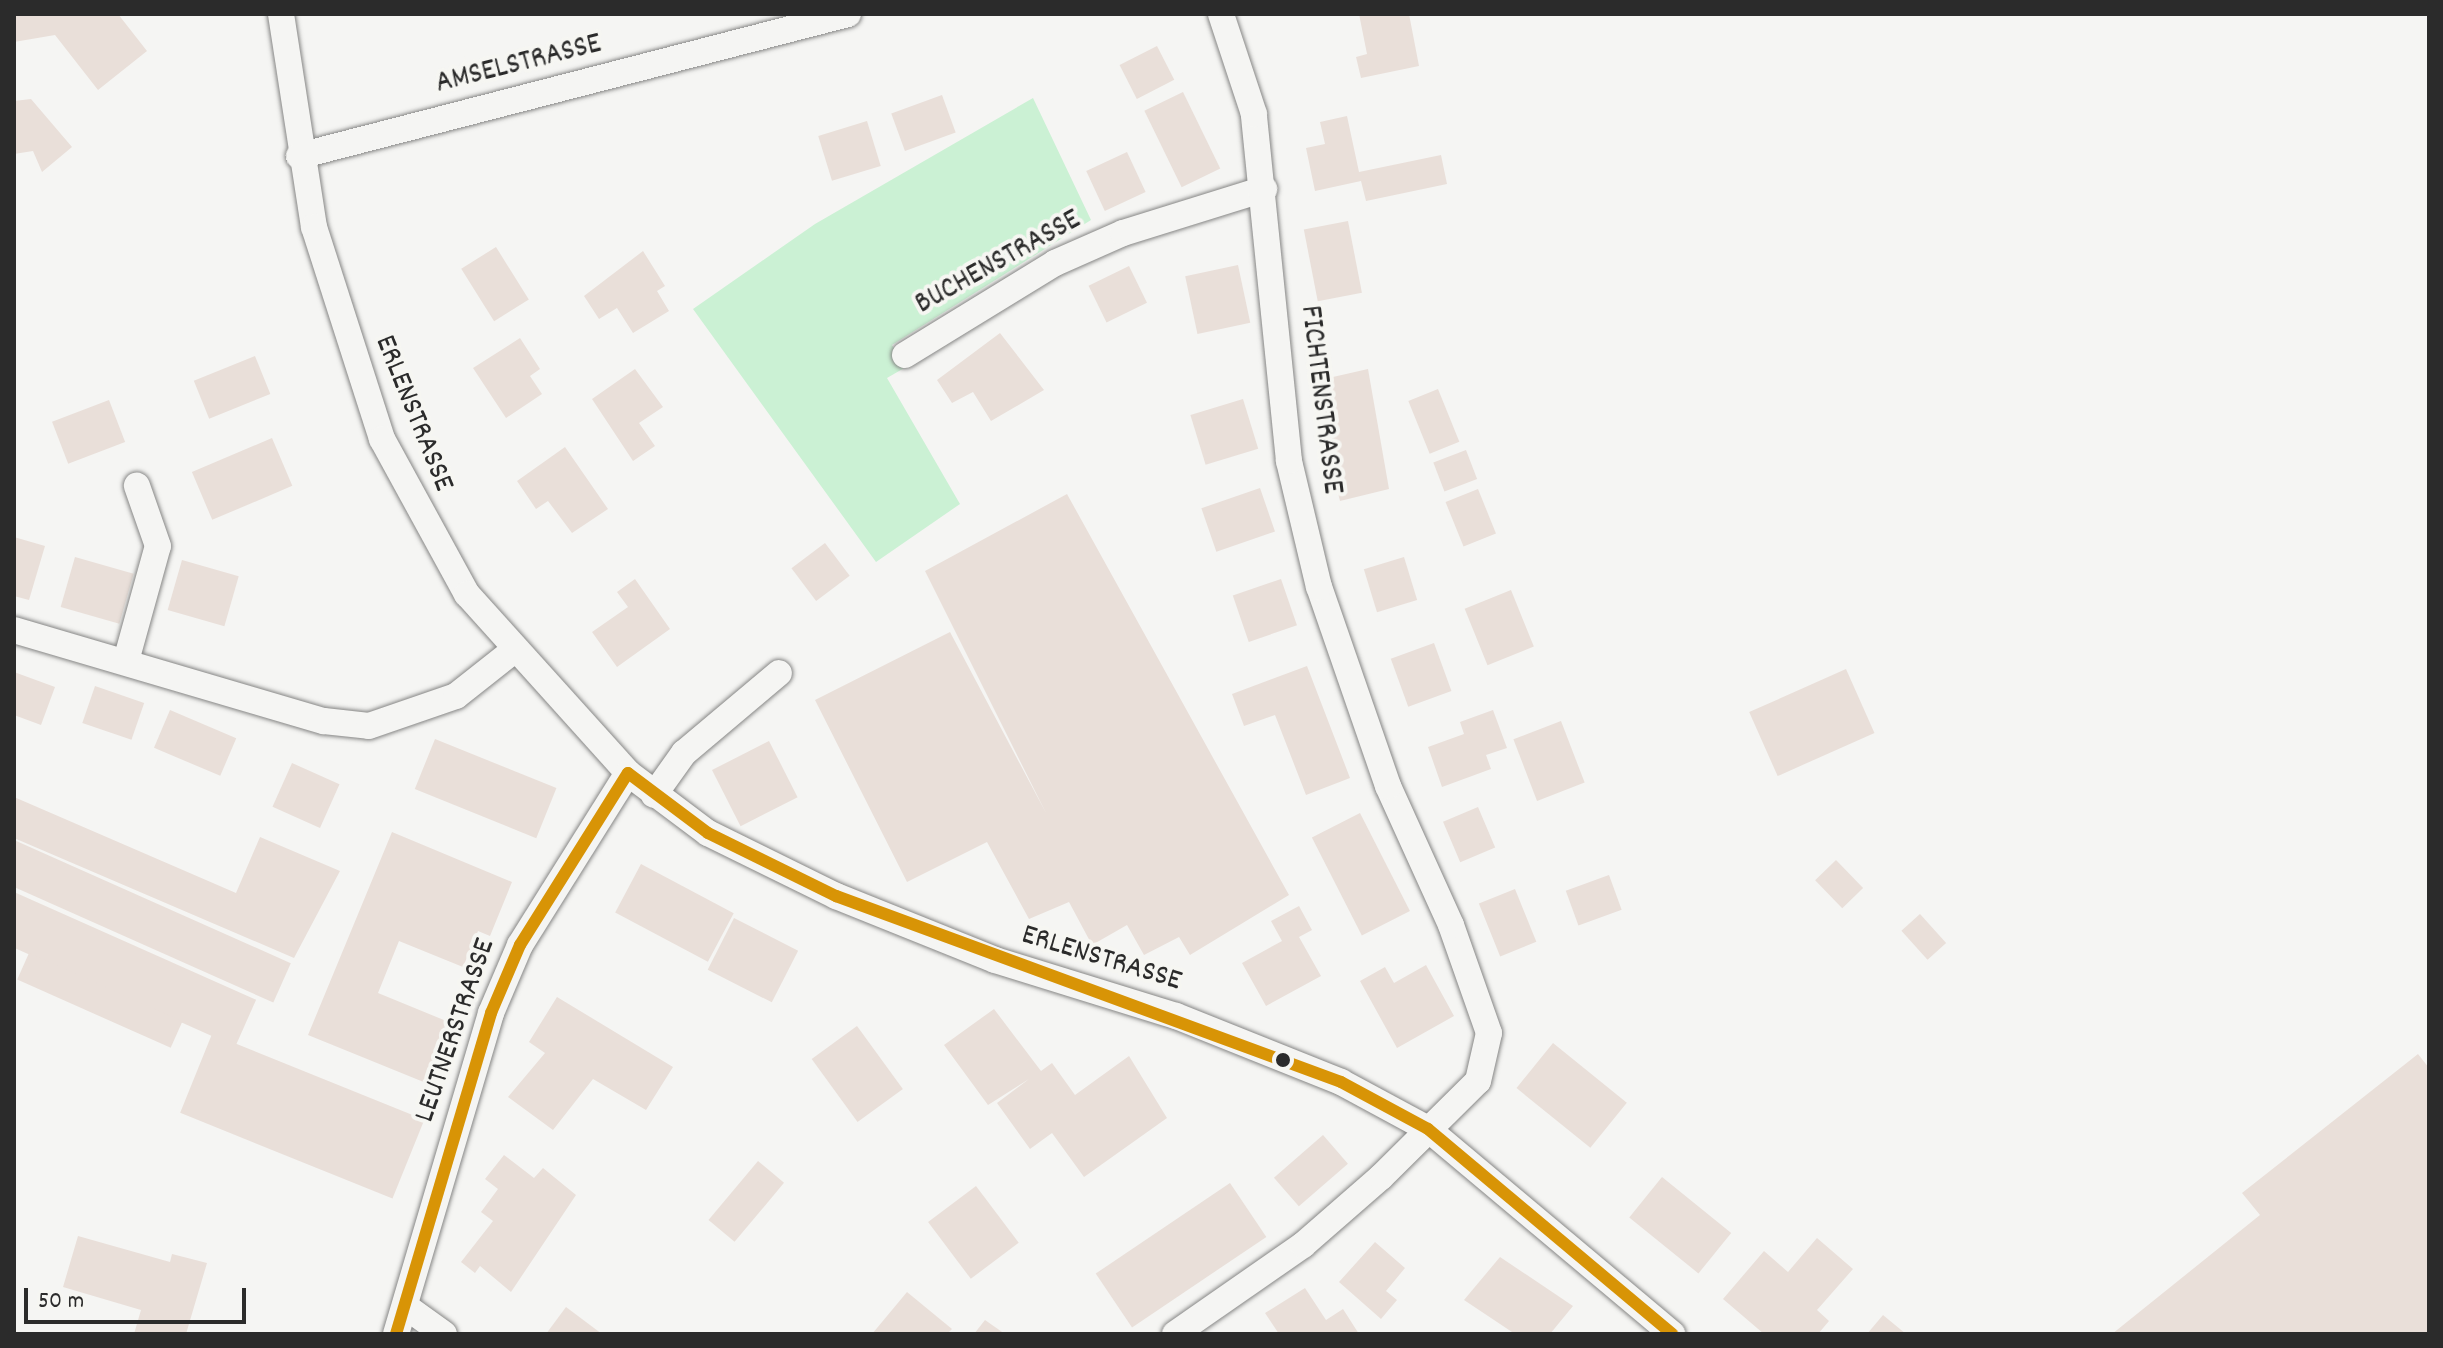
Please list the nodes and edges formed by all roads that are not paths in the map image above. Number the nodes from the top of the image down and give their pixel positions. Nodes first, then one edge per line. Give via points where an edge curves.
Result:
1 (281, 14) edge
2 (848, 14) edge
3 (1221, 14) edge
4 (300, 167) junction
5 (1264, 189) junction
6 (905, 355) dead end
7 (137, 486) dead end
8 (14, 630) edge
9 (513, 651) junction
10 (126, 661) junction
11 (779, 673) dead end
12 (628, 773) junction
13 (654, 795) junction
14 (1428, 1129) junction
15 (405, 1306) junction
16 (396, 1334) edge
17 (444, 1334) edge
18 (1175, 1334) edge
19 (1672, 1334) edge

1 - 4 street
2 - 4 street, AMSELSTRASSE
3 - 5 street, FICHTENSTRASSE via 1254,114
4 - 9 street, ERLENSTRASSE via 346,340 382,439 433,543
5 - 6 street, BUCHENSTRASSE via 1123,233 1055,263
5 - 14 street, FICHTENSTRASSE via 1289,461 1319,587 1388,786 1451,925 1489,1033 1478,1081
7 - 10 street via 158,546
8 - 10 street
9 - 10 street via 456,696 369,726 324,721
9 - 12 street, ERLENSTRASSE
11 - 13 street via 684,753
12 - 13 street, ERLENSTRASSE
12 - 15 street, LEUTNERSTRASSE via 520,945 502,986
13 - 14 street, ERLENSTRASSE via 708,833 849,902 995,960 1176,1016 1341,1082
14 - 18 street, FICHTENSTRASSE via 1303,1245
14 - 19 street, ERLENSTRASSE
15 - 16 street, LEUTNERSTRASSE
15 - 17 street

